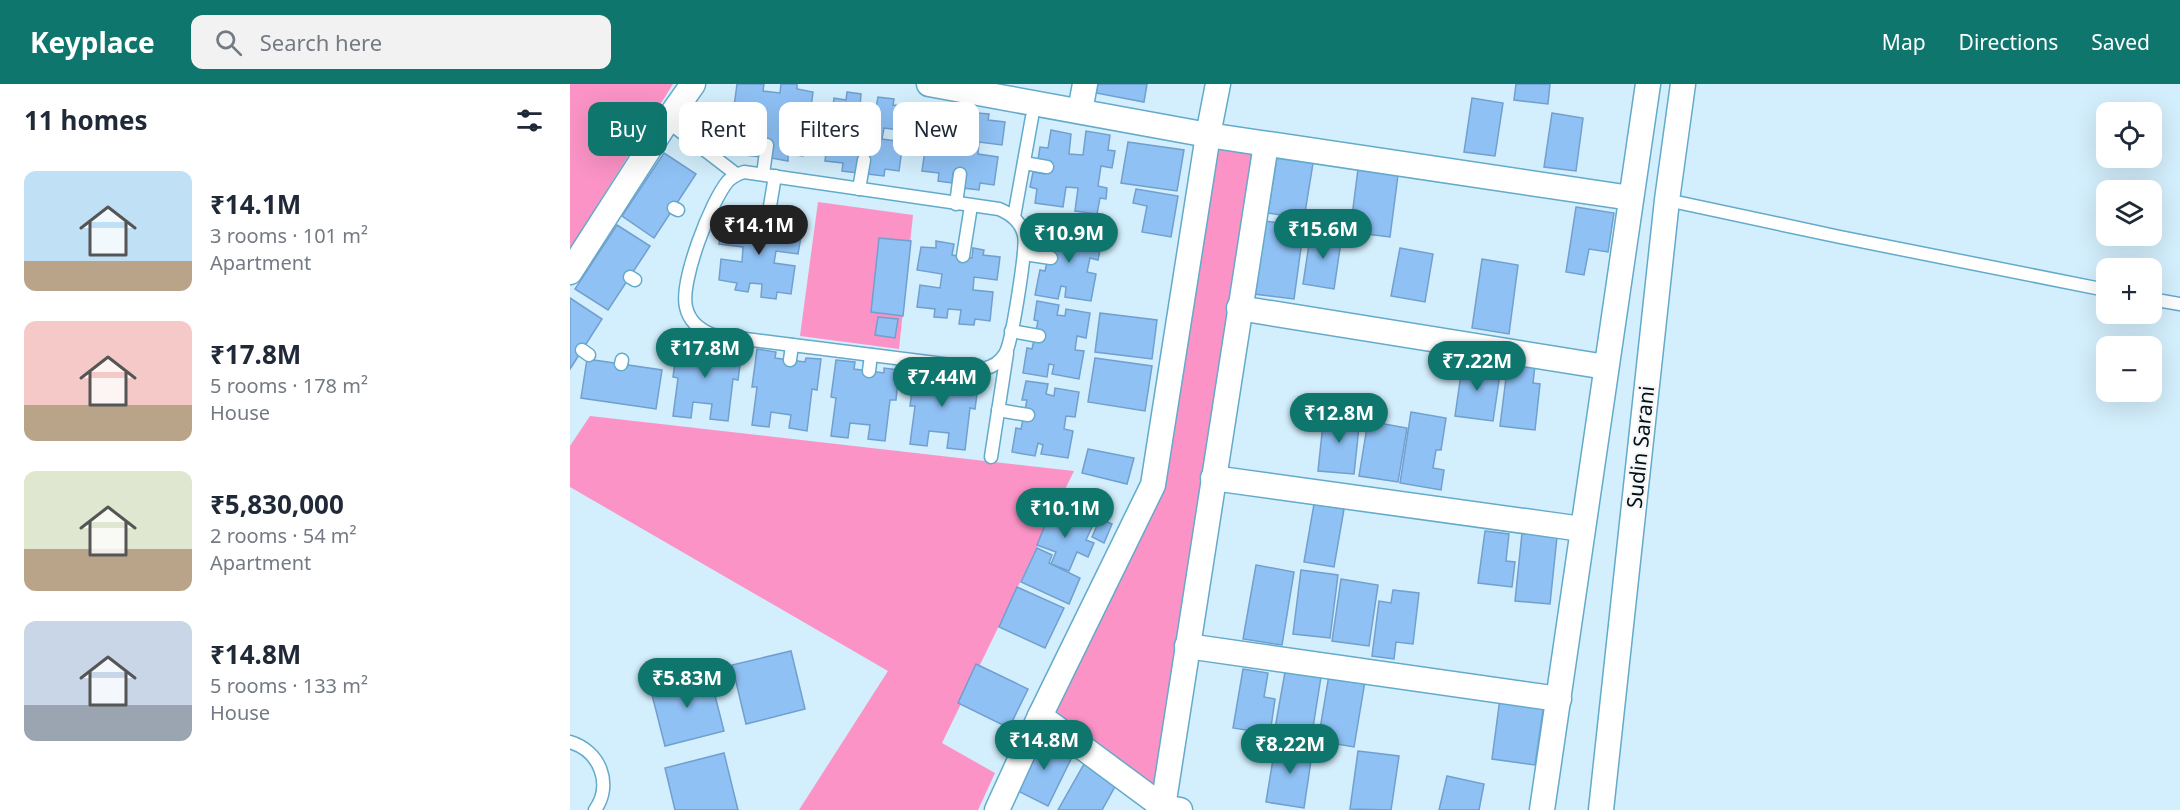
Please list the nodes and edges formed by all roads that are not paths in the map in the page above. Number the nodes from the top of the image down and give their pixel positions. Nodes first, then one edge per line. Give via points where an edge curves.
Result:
1 (693, 84) edge
2 (929, 84) edge
3 (1085, 84) edge
4 (1218, 84) edge
5 (1648, 84) edge
6 (1683, 84) edge
7 (1080, 111) junction
8 (1032, 117) dead end
9 (667, 121) joint
10 (1208, 135) junction
11 (1266, 144) junction
12 (767, 145) dead end
13 (645, 156) edge
14 (864, 160) dead end
15 (1024, 163) junction
16 (1047, 167) dead end
17 (736, 174) junction
18 (960, 174) dead end
19 (769, 175) junction
20 (860, 189) junction
21 (1631, 200) junction
22 (1667, 203) junction
23 (956, 204) junction
24 (971, 206) junction
25 (1014, 217) junction
26 (766, 230) dead end
27 (1024, 254) junction
28 (963, 256) dead end
29 (1051, 258) dead end
30 (570, 272) edge
31 (2096, 288) edge
32 (2162, 301) edge
33 (2180, 304) edge
34 (1239, 308) junction
35 (1011, 331) junction
36 (713, 335) junction
37 (1039, 336) dead end
38 (792, 345) junction
39 (1008, 349) junction
40 (711, 351) dead end
41 (871, 355) junction
42 (790, 360) dead end
43 (950, 365) junction
44 (1606, 367) junction
45 (869, 371) dead end
46 (948, 379) dead end
47 (998, 410) junction
48 (1028, 415) dead end
49 (990, 457) dead end
50 (1213, 478) junction
51 (1582, 529) junction
52 (1187, 646) junction
53 (1559, 699) junction
54 (1040, 716) junction
55 (570, 742) edge
56 (1171, 808) edge
57 (595, 810) edge
58 (997, 810) edge
59 (1542, 810) edge
60 (1601, 810) edge

1 - 9 street
2 - 7 street
3 - 7 street
4 - 10 street
5 - 21 street
6 - 22 street, Sudin Sarani
7 - 10 street
8 - 15 lane
9 - 17 lane
10 - 11 street
10 - 54 street via 1153,485
11 - 21 street
11 - 34 street
12 - 19 lane
13 - 30 street
14 - 20 lane
15 - 16 lane
15 - 25 lane
17 - 19 lane
17 - 36 lane via 709,215 685,301 693,322
18 - 23 lane
19 - 20 lane
19 - 26 lane
20 - 23 lane
21 - 22 street
21 - 44 street
22 - 31 lane
22 - 60 street, Sudin Sarani
23 - 24 lane
24 - 25 lane via 999,209
24 - 28 lane
25 - 27 lane via 1024,233
27 - 29 lane
27 - 35 lane
32 - 33 lane
34 - 44 street
34 - 50 street
35 - 37 lane
35 - 39 lane
36 - 38 lane
36 - 40 lane
38 - 41 lane
38 - 42 lane
39 - 43 lane via 991,367
39 - 47 lane
41 - 43 lane
41 - 45 lane
43 - 46 lane
44 - 51 street
47 - 48 lane
47 - 49 lane
50 - 51 street
50 - 52 street
51 - 53 street
52 - 53 street
52 - 56 street
53 - 59 street
54 - 56 street
54 - 58 street
55 - 57 lane via 586,749 602,774 604,788

